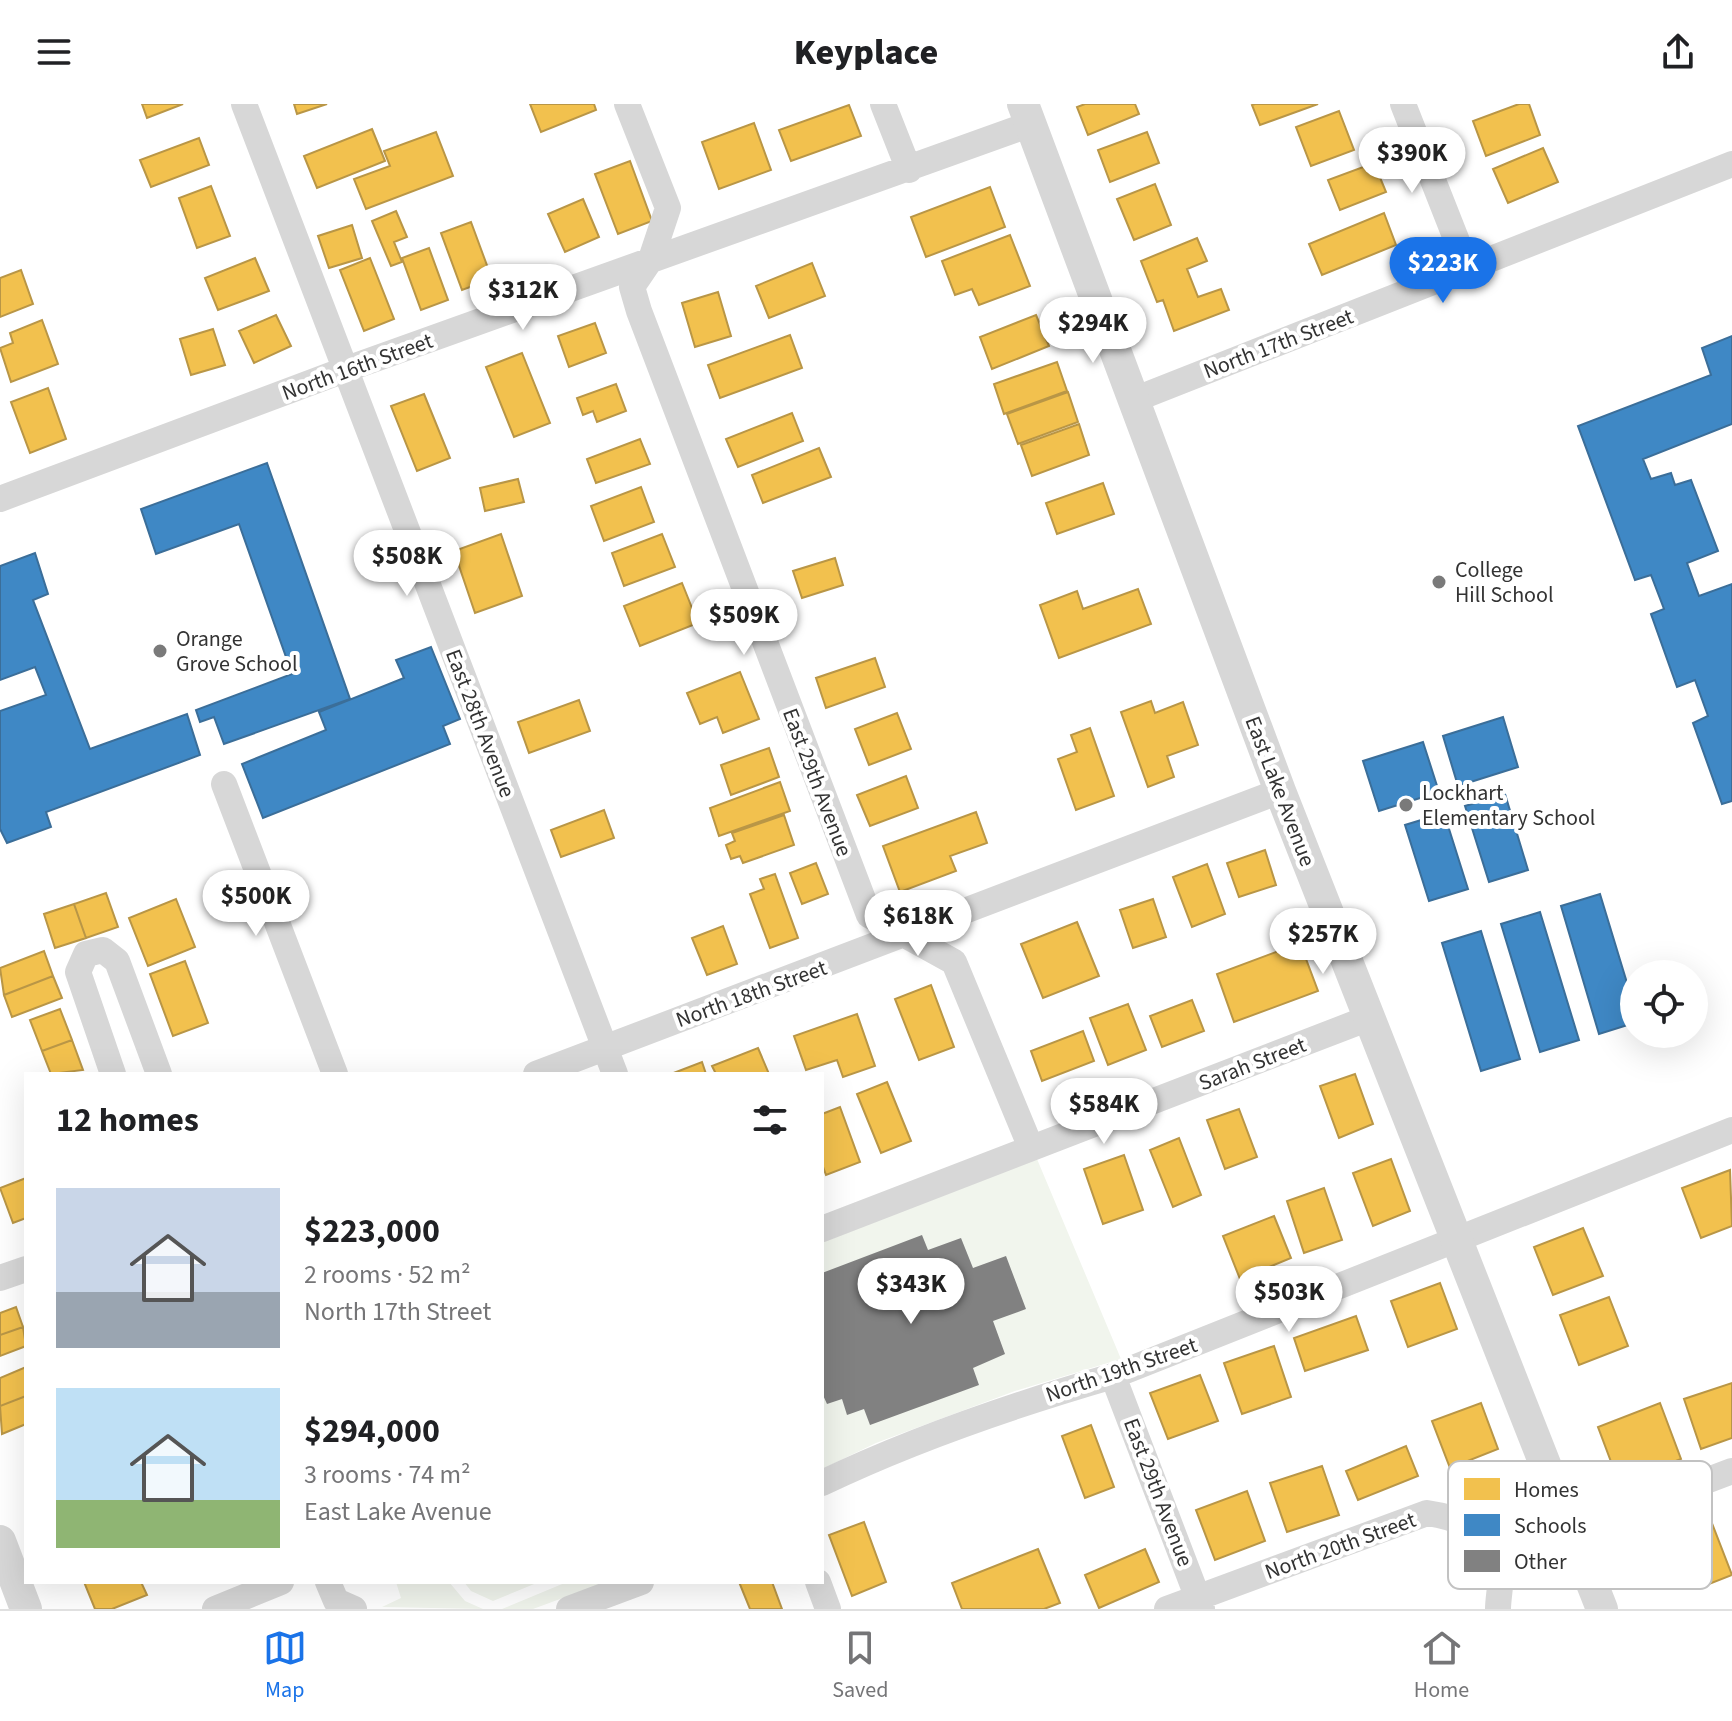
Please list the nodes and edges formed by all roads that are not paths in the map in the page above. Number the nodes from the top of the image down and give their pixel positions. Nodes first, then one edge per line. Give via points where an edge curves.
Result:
1 (244, 104) edge
2 (627, 104) edge
3 (883, 104) edge
4 (1403, 104) edge
5 (1027, 114) edge
6 (1732, 164) edge
7 (909, 170) junction
8 (651, 259) junction
9 (1468, 269) junction
10 (347, 369) junction
11 (1136, 399) junction
12 (0, 499) edge
13 (224, 784) dead end
14 (1280, 791) junction
15 (909, 934) junction
16 (1369, 1018) junction
17 (604, 1047) junction
18 (112, 1072) edge
19 (158, 1072) edge
20 (334, 1072) edge
21 (541, 1072) edge
22 (614, 1072) edge
23 (1732, 1130) edge
24 (1031, 1148) junction
25 (824, 1228) edge
26 (1456, 1242) junction
27 (24, 1270) edge
28 (0, 1278) edge
29 (1113, 1376) junction
30 (1542, 1461) edge
31 (1732, 1471) edge
32 (1712, 1478) edge
33 (824, 1482) edge
34 (1448, 1517) edge
35 (0, 1541) edge
36 (276, 1584) edge
37 (329, 1584) edge
38 (636, 1584) edge
39 (819, 1584) edge
40 (1499, 1589) edge
41 (1594, 1589) edge
42 (1201, 1603) edge
43 (26, 1609) edge
44 (215, 1609) edge
45 (354, 1609) edge
46 (569, 1609) edge
47 (828, 1609) edge
48 (1167, 1609) edge
49 (1498, 1609) edge
50 (1602, 1609) edge

1 - 10 street, East 28th Avenue
2 - 8 street, East 29th Avenue via 668,208
3 - 7 street
4 - 9 street
5 - 7 street, North 16th Street
5 - 11 street, East Lake Avenue
6 - 9 street, North 17th Street
7 - 8 street, North 16th Street
8 - 10 street, North 16th Street
8 - 15 street, East 29th Avenue via 632,287 639,311 857,886 869,915
9 - 11 street, North 17th Street
10 - 12 street, North 16th Street
10 - 17 street, East 28th Avenue
11 - 14 street, East Lake Avenue
13 - 20 street
14 - 15 street, North 18th Street
14 - 16 street, East Lake Avenue
15 - 17 street, North 18th Street
15 - 24 street, East 29th Avenue via 954,962
16 - 24 street, Sarah Street
16 - 26 street, East Lake Avenue
17 - 21 street, North 18th Street
17 - 22 street, East 28th Avenue
18 - 19 street via 78,972 86,954 103,950 117,961
23 - 26 street, North 19th Street
24 - 25 street, Sarah Street
26 - 29 street, North 19th Street
26 - 30 street, East Lake Avenue
27 - 28 street
29 - 33 street, North 19th Street via 1020,1403
29 - 42 street, East 29th Avenue
31 - 32 street
34 - 42 street, North 20th Street via 1427,1513
35 - 43 street
36 - 44 street
37 - 45 street via 336,1601
38 - 46 street
39 - 47 street
40 - 49 street
41 - 50 street, East Lake Avenue
42 - 48 street, North 20th Street

